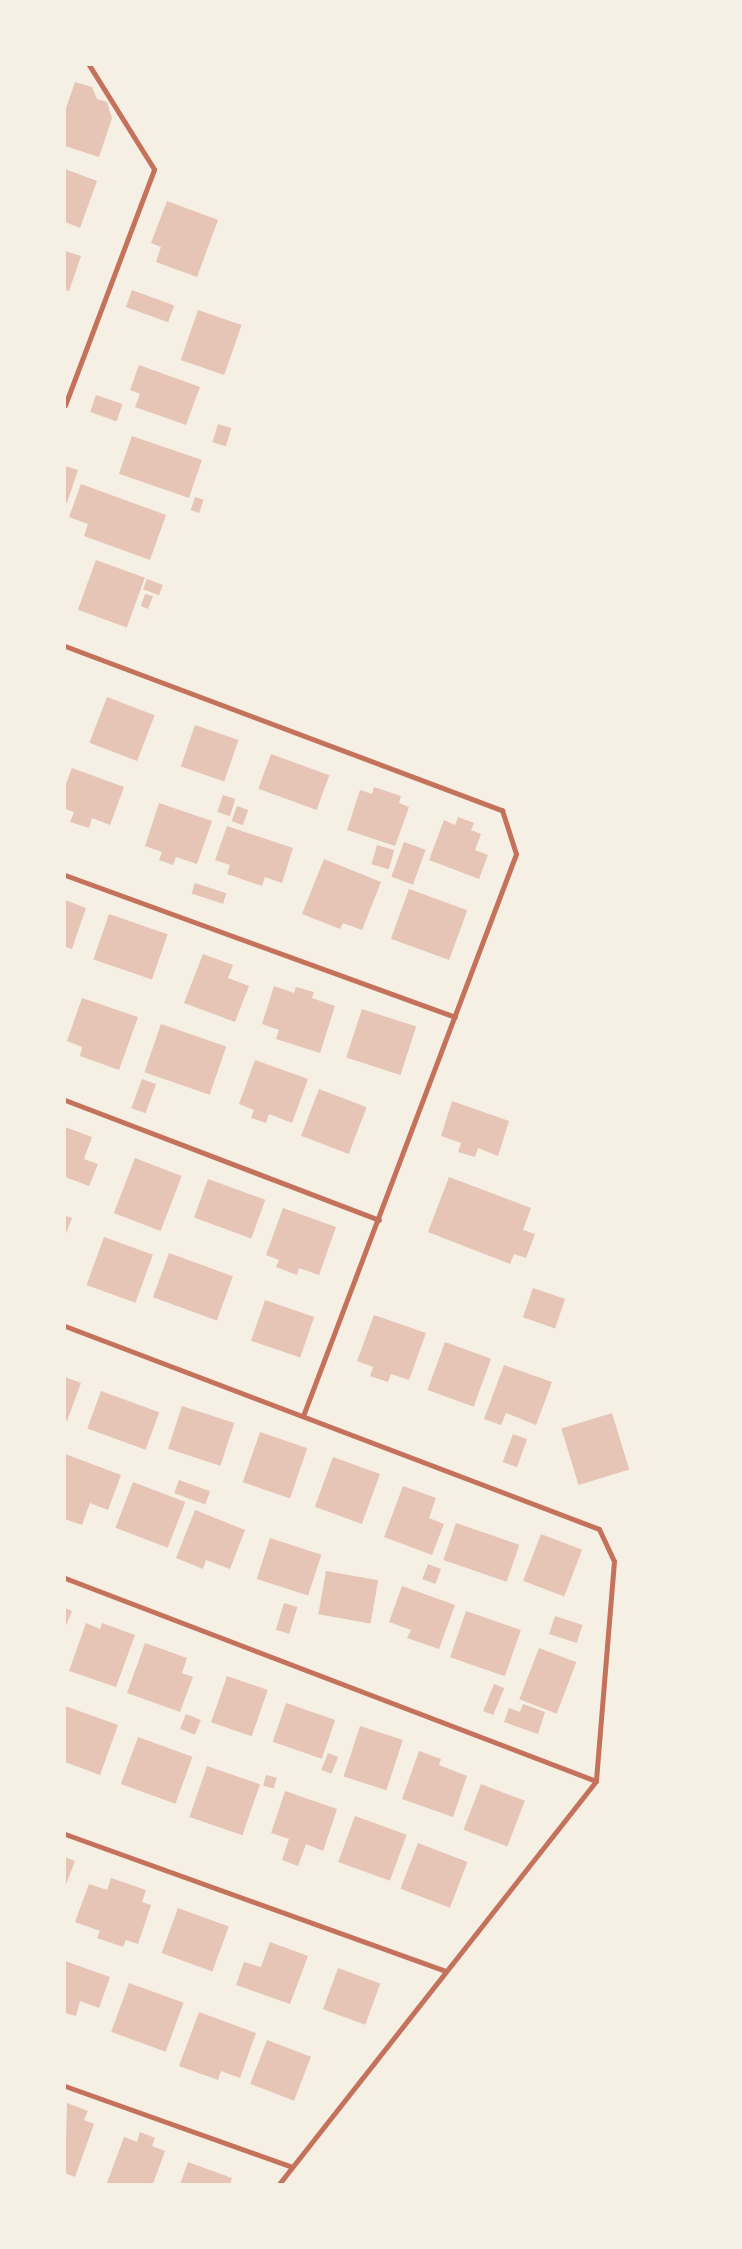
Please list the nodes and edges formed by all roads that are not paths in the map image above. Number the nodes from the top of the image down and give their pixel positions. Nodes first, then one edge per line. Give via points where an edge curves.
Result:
1 (89, 65) edge
2 (65, 405) edge
3 (65, 646) edge
4 (65, 875) edge
5 (455, 1017) junction
6 (65, 1100) edge
7 (379, 1220) junction
8 (65, 1326) edge
9 (302, 1416) junction
10 (65, 1578) edge
11 (596, 1781) junction
12 (65, 1834) edge
13 (446, 1971) junction
14 (65, 2086) edge
15 (292, 2167) junction
16 (279, 2184) edge

1 - 2 street via 154,169
3 - 5 street via 502,810 516,854
4 - 5 street
5 - 7 street
6 - 7 street
7 - 9 street
8 - 9 street
9 - 11 street via 599,1529 614,1561
10 - 11 street
11 - 13 street
12 - 13 street
13 - 15 street
14 - 15 street
15 - 16 street

